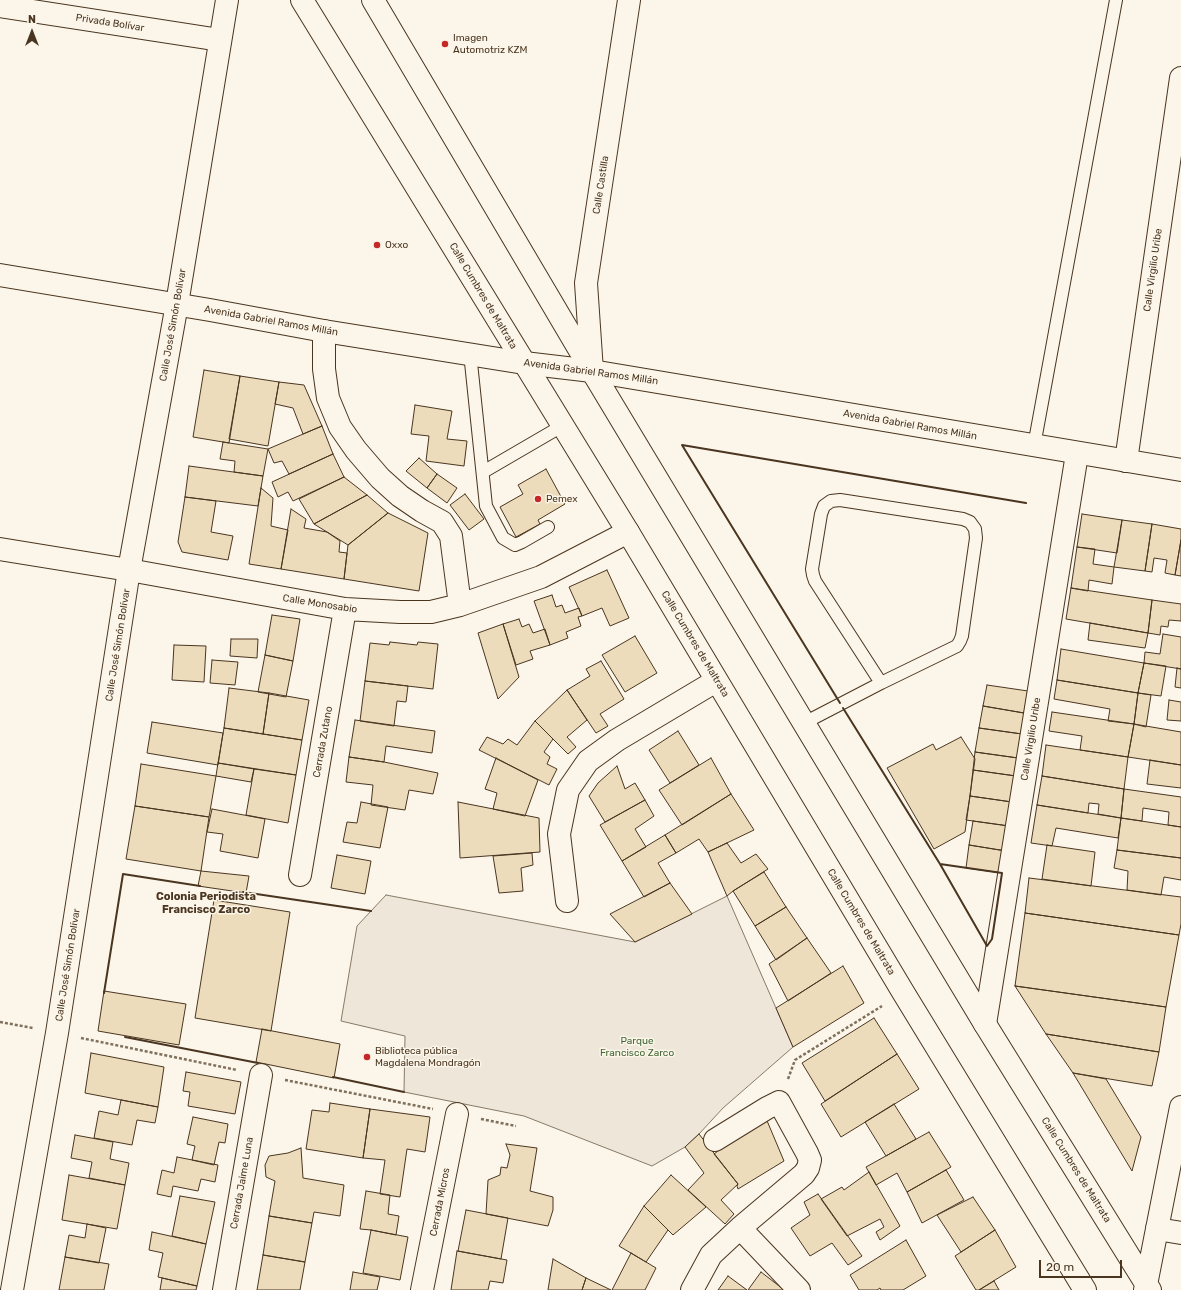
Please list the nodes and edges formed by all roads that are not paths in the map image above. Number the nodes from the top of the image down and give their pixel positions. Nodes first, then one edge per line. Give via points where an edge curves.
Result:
1 (227, 0) edge
2 (302, 0) edge
3 (374, 0) edge
4 (629, 0) edge
5 (1116, 0) edge
6 (0, 6) edge
7 (220, 40) junction
8 (1181, 78) edge
9 (0, 275) edge
10 (177, 304) junction
11 (324, 330) junction
12 (470, 353) junction
13 (524, 363) junction
14 (592, 371) junction
15 (562, 426) junction
16 (1034, 446) junction
17 (1077, 454) junction
18 (1126, 461) junction
19 (1181, 470) edge
20 (483, 472) junction
21 (548, 527) dead end
22 (628, 532) junction
23 (0, 549) edge
24 (129, 570) junction
25 (460, 605) junction
26 (345, 609) junction
27 (716, 681) junction
28 (881, 682) junction
29 (804, 723) junction
30 (300, 875) dead end
31 (567, 901) dead end
32 (985, 1024) junction
33 (261, 1075) dead end
34 (1181, 1107) edge
35 (457, 1114) dead end
36 (715, 1140) dead end
37 (740, 1228) junction
38 (1157, 1229) junction
39 (1181, 1234) edge
40 (1147, 1288) edge
41 (12, 1290) edge
42 (224, 1290) edge
43 (422, 1290) edge
44 (692, 1290) edge
45 (799, 1290) edge
46 (1085, 1290) edge

1 - 7 street, Calle José Simón Bolívar
2 - 13 street, Calle Cumbres de Maltrata
3 - 14 street, Calle Cumbres de Maltrata
4 - 14 street, Calle Castilla via 586,283
5 - 16 lane
6 - 7 street, Privada Bolívar
7 - 10 street, Calle José Simón Bolívar
8 - 18 street, Calle Virgilio Uribe
9 - 10 street, Avenida Gabriel Ramos Millán
10 - 11 street, Avenida Gabriel Ramos Millán
10 - 24 street, Calle José Simón Bolívar
11 - 12 street, Avenida Gabriel Ramos Millán
11 - 25 street via 324,369 328,398 340,427 380,478 400,496 442,522 451,536
12 - 13 street, Avenida Gabriel Ramos Millán
12 - 20 lane
13 - 14 street, Avenida Gabriel Ramos Millán
13 - 15 street, Calle Cumbres de Maltrata
14 - 16 street, Avenida Gabriel Ramos Millán
14 - 29 street, Calle Cumbres de Maltrata
15 - 20 lane
15 - 22 street, Calle Cumbres de Maltrata
16 - 17 street, Avenida Gabriel Ramos Millán
17 - 18 street, Avenida Gabriel Ramos Millán
17 - 32 street, Calle Virgilio Uribe
18 - 19 street, Avenida Gabriel Ramos Millán
20 - 21 lane via 486,506 503,538 515,545
22 - 25 street, Calle Monosabio via 541,577
22 - 27 street, Calle Cumbres de Maltrata
23 - 24 street, Calle Monosabio
24 - 26 street, Calle Monosabio
24 - 41 street, Calle José Simón Bolívar via 57,1033
25 - 26 street, Calle Monosabio via 431,612
26 - 30 street, Cerrada Zutano
27 - 31 street via 617,740 588,761 568,790 560,834
27 - 46 street, Calle Cumbres de Maltrata
28 - 28 lane via 953,649 960,641 976,538 975,529 970,522 963,519 840,500 831,501 824,506 820,514 813,575
28 - 29 lane
29 - 32 street, Calle Cumbres de Maltrata
32 - 40 street, Calle Cumbres de Maltrata
33 - 42 street, Cerrada Jaime Luna
34 - 38 street
35 - 43 street, Cerrada Micros
36 - 37 street via 779,1102 810,1160 804,1174
37 - 44 street via 712,1255
37 - 45 street
38 - 39 street
38 - 40 street

